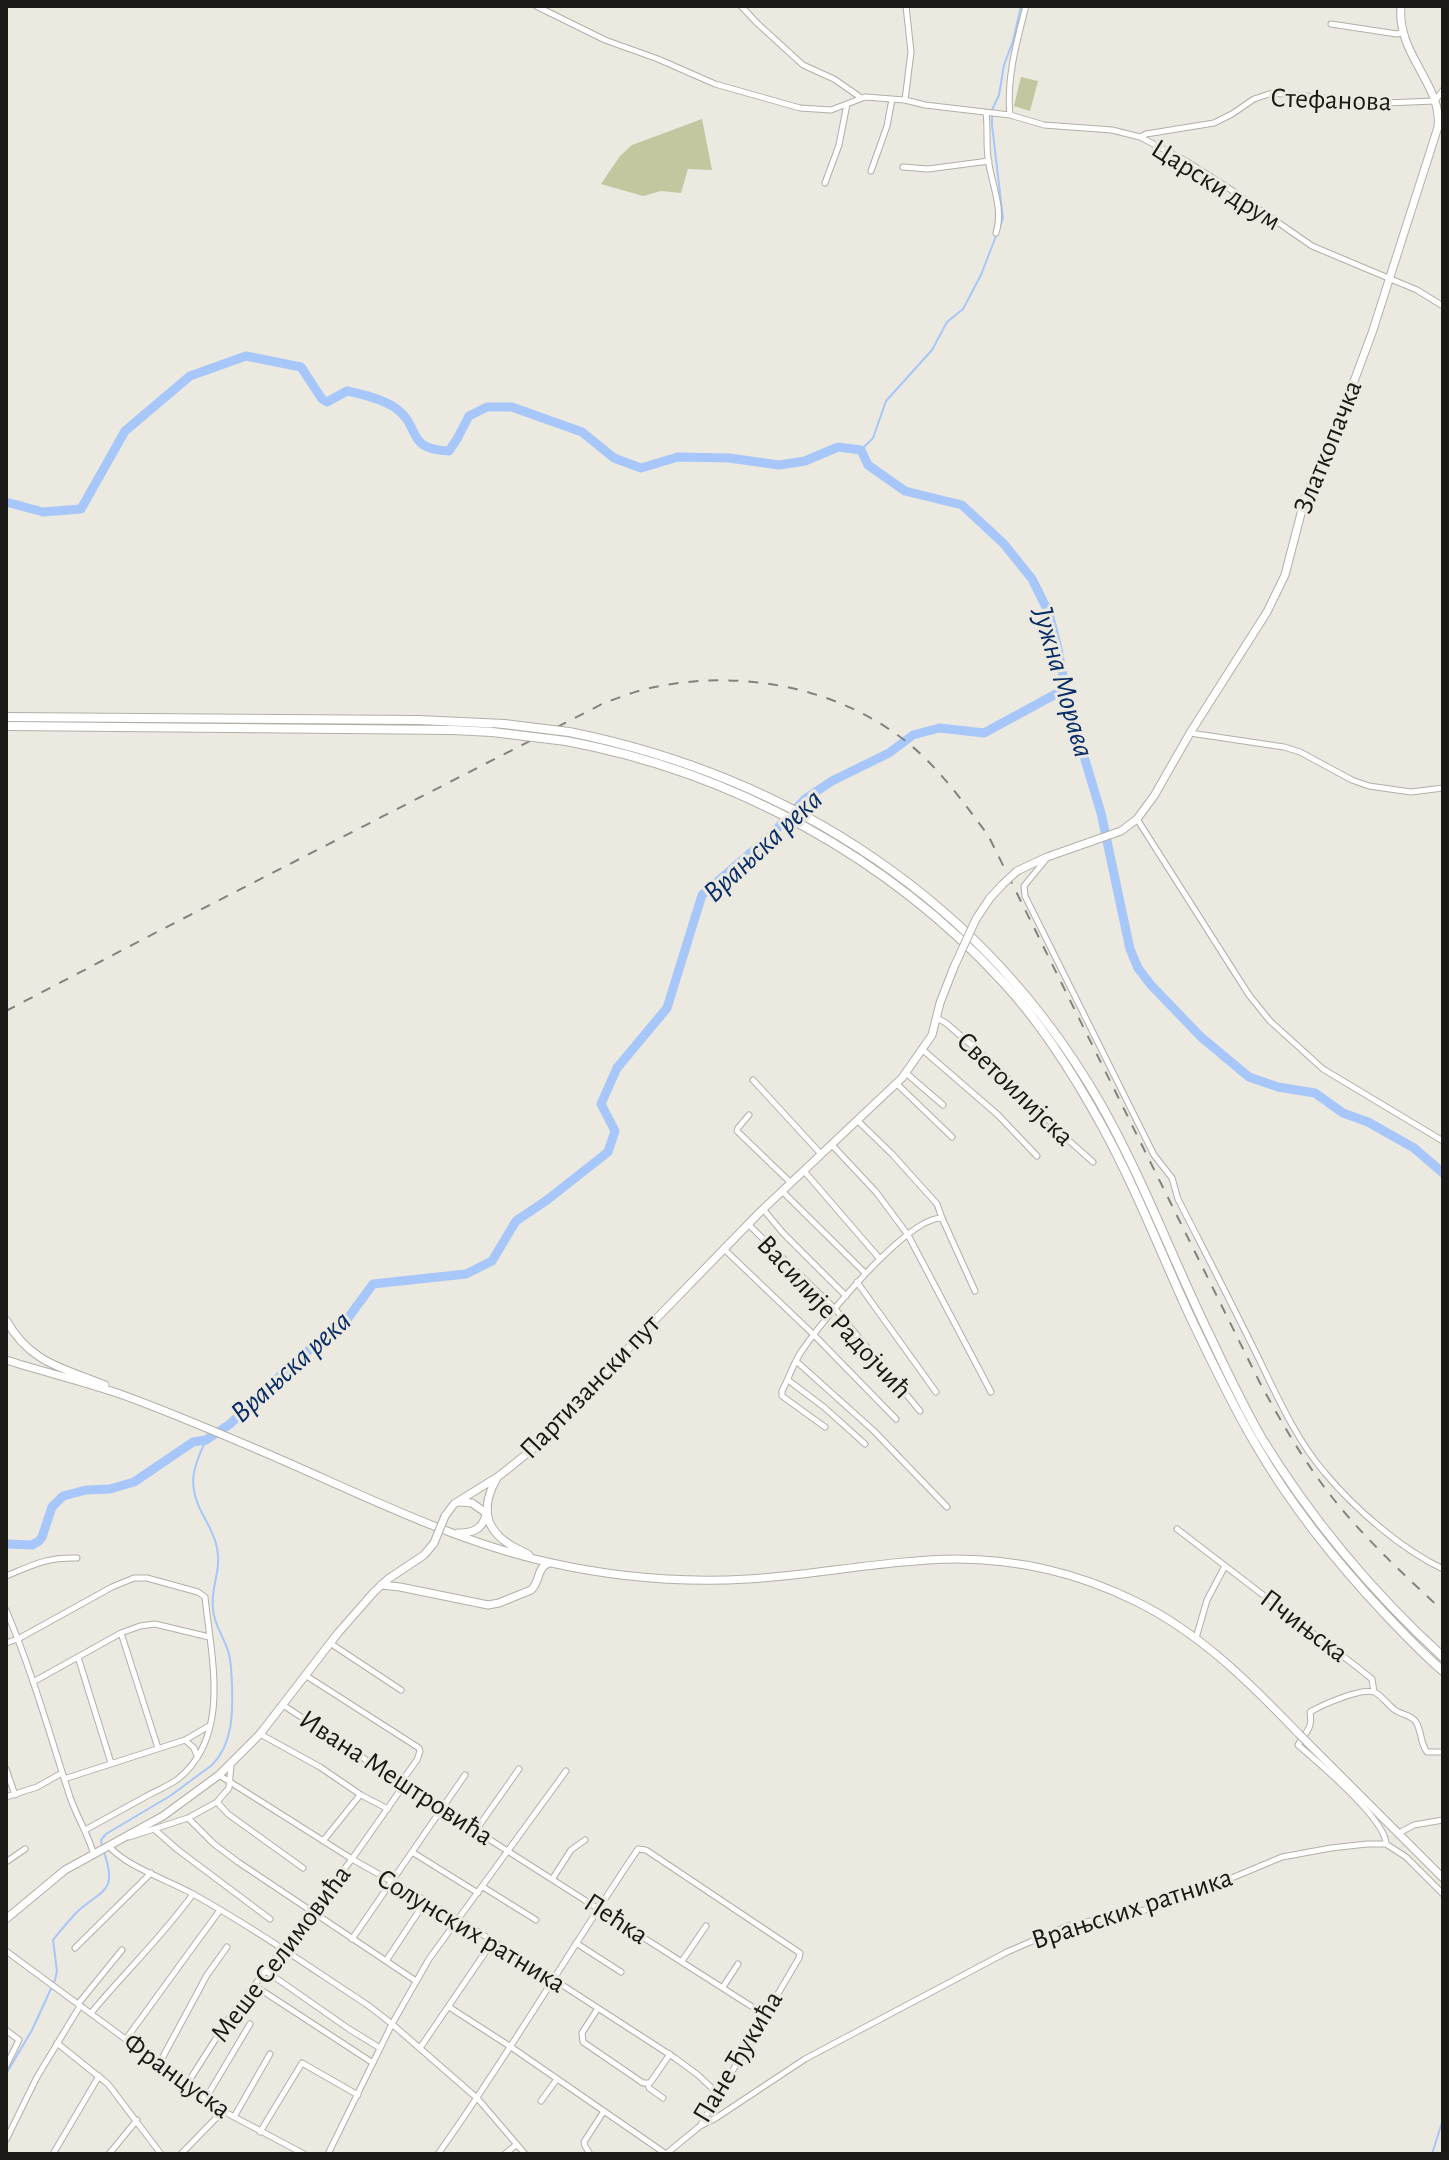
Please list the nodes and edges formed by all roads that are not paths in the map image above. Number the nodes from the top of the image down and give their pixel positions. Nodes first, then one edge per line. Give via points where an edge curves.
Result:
1 (536, 6) edge
2 (741, 6) edge
3 (906, 6) edge
4 (1026, 6) edge
5 (1401, 6) edge
6 (1331, 24) dead end
7 (1402, 33) junction
8 (1443, 90) edge
9 (861, 98) junction
10 (892, 99) junction
11 (905, 100) junction
12 (1435, 101) junction
13 (847, 104) junction
14 (990, 113) junction
15 (1010, 115) junction
16 (1441, 115) edge
17 (1140, 137) junction
18 (989, 161) junction
19 (903, 167) dead end
20 (871, 171) dead end
21 (825, 183) dead end
22 (996, 233) dead end
23 (1390, 278) junction
24 (1443, 306) edge
25 (6, 717) edge
26 (6, 726) edge
27 (1190, 733) junction
28 (568, 737) junction
29 (1443, 788) edge
30 (799, 818) junction
31 (1137, 819) junction
32 (1072, 848) joint
33 (1047, 857) junction
34 (937, 1018) junction
35 (923, 1050) junction
36 (906, 1073) junction
37 (753, 1080) dead end
38 (897, 1084) junction
39 (943, 1105) dead end
40 (749, 1115) dead end
41 (858, 1121) junction
42 (952, 1137) dead end
43 (1443, 1141) edge
44 (832, 1145) junction
45 (821, 1154) junction
46 (1037, 1156) dead end
47 (1093, 1162) dead end
48 (804, 1171) junction
49 (791, 1183) junction
50 (782, 1191) junction
51 (763, 1209) junction
52 (942, 1218) junction
53 (748, 1224) junction
54 (908, 1235) junction
55 (724, 1249) junction
56 (879, 1258) junction
57 (865, 1273) junction
58 (857, 1282) junction
59 (975, 1291) dead end
60 (846, 1296) junction
61 (836, 1310) junction
62 (6, 1320) edge
63 (814, 1335) junction
64 (6, 1360) edge
65 (796, 1361) junction
66 (788, 1380) junction
67 (936, 1392) dead end
68 (991, 1392) dead end
69 (117, 1393) junction
70 (920, 1411) dead end
71 (896, 1419) dead end
72 (825, 1427) dead end
73 (865, 1444) dead end
74 (499, 1476) junction
75 (457, 1502) junction
76 (947, 1507) dead end
77 (486, 1514) junction
78 (1177, 1529) dead end
79 (453, 1533) junction
80 (520, 1555) junction
81 (77, 1558) dead end
82 (533, 1559) junction
83 (549, 1563) junction
84 (1225, 1566) junction
85 (1443, 1569) edge
86 (400, 1572) junction
87 (6, 1576) edge
88 (537, 1579) junction
89 (381, 1585) junction
90 (415, 1589) junction
91 (6, 1610) edge
92 (121, 1633) junction
93 (209, 1637) junction
94 (1196, 1638) junction
95 (18, 1639) junction
96 (6, 1643) edge
97 (330, 1643) junction
98 (78, 1657) junction
99 (1443, 1657) edge
100 (1443, 1671) edge
101 (304, 1675) junction
102 (33, 1682) junction
103 (401, 1690) dead end
104 (1374, 1692) junction
105 (283, 1705) junction
106 (210, 1725) junction
107 (260, 1734) junction
108 (1303, 1737) junction
109 (185, 1740) junction
110 (158, 1748) junction
111 (1443, 1752) edge
112 (197, 1757) junction
113 (111, 1763) junction
114 (231, 1765) junction
115 (6, 1769) edge
116 (519, 1769) dead end
117 (566, 1771) dead end
118 (219, 1775) junction
119 (465, 1775) dead end
120 (63, 1776) junction
121 (231, 1783) junction
122 (402, 1784) junction
123 (15, 1795) junction
124 (361, 1795) junction
125 (6, 1797) edge
126 (217, 1802) junction
127 (442, 1808) junction
128 (388, 1809) junction
129 (188, 1818) junction
130 (1443, 1820) edge
131 (154, 1829) junction
132 (85, 1830) junction
133 (476, 1830) junction
134 (1398, 1834) junction
135 (124, 1838) junction
136 (585, 1840) dead end
137 (323, 1841) junction
138 (1386, 1844) junction
139 (107, 1848) junction
140 (25, 1849) dead end
141 (509, 1851) junction
142 (412, 1852) junction
143 (94, 1854) junction
144 (352, 1859) junction
145 (6, 1862) edge
146 (303, 1868) dead end
147 (151, 1873) junction
148 (553, 1878) junction
149 (1443, 1878) edge
150 (392, 1883) junction
151 (483, 1887) junction
152 (478, 1893) junction
153 (193, 1894) junction
154 (1443, 1894) edge
155 (425, 1902) junction
156 (598, 1907) junction
157 (220, 1910) junction
158 (311, 1912) junction
159 (6, 1919) edge
160 (270, 1919) dead end
161 (458, 1919) junction
162 (536, 1920) dead end
163 (706, 1926) dead end
164 (352, 1939) junction
165 (493, 1941) junction
166 (576, 1943) junction
167 (227, 1947) dead end
168 (75, 1948) dead end
169 (282, 1949) junction
170 (122, 1950) dead end
171 (6, 1951) edge
172 (386, 1961) junction
173 (682, 1961) junction
174 (738, 1964) dead end
175 (266, 1971) junction
176 (621, 1972) dead end
177 (553, 1979) junction
178 (416, 1981) junction
179 (255, 1986) junction
180 (723, 1987) junction
181 (79, 2005) junction
182 (449, 2007) junction
183 (598, 2008) junction
184 (91, 2013) junction
185 (765, 2015) junction
186 (250, 2024) dead end
187 (392, 2024) junction
188 (6, 2030) edge
189 (126, 2039) junction
190 (57, 2043) junction
191 (511, 2047) junction
192 (380, 2048) junction
193 (420, 2048) junction
194 (270, 2054) dead end
195 (670, 2054) junction
196 (373, 2063) junction
197 (159, 2064) junction
198 (6, 2066) edge
199 (99, 2076) junction
200 (557, 2079) junction
201 (187, 2084) junction
202 (648, 2084) junction
203 (718, 2094) junction
204 (358, 2095) junction
205 (206, 2098) junction
206 (663, 2098) dead end
207 (478, 2099) junction
208 (541, 2101) dead end
209 (223, 2111) junction
210 (604, 2111) junction
211 (707, 2113) junction
212 (234, 2117) junction
213 (137, 2120) junction
214 (712, 2121) junction
215 (700, 2126) junction
216 (260, 2132) junction
217 (6, 2140) edge
218 (517, 2144) junction
219 (53, 2154) edge
220 (109, 2154) edge
221 (161, 2154) edge
222 (181, 2154) edge
223 (304, 2154) edge
224 (328, 2154) edge
225 (438, 2154) edge
226 (505, 2154) edge
227 (525, 2154) edge
228 (590, 2154) edge
229 (666, 2154) edge

1 - 13 street, Царски друм via 715,84 800,108 831,110
2 - 9 street via 803,65
3 - 11 street via 911,52
4 - 15 street via 1008,96
5 - 7 main road, Златкопачка
6 - 7 street
7 - 12 main road, Златкопачка
8 - 12 street
9 - 10 street, Царски друм
9 - 13 street, Царски друм
10 - 11 street, Царски друм
10 - 20 street
11 - 14 street, Царски друм
12 - 16 main road, Златкопачка
12 - 17 street, Стефанова via 1385,103 1272,93 1214,123
13 - 21 street
14 - 15 street, Царски друм
14 - 18 street
15 - 17 street, Царски друм
16 - 23 main road, Златкопачка
17 - 23 street, Царски друм via 1312,246
18 - 19 street
18 - 22 street via 999,207
23 - 24 street, Царски друм
23 - 27 main road, Златкопачка via 1350,393 1300,511 1283,581
25 - 28 highway, bridge via 419,720 504,724
26 - 28 highway, bridge via 453,730
27 - 29 street via 1284,747 1369,786 1411,792
27 - 31 main road, Златкопачка
28 - 30 highway via 678,770
30 - 99 highway via 872,857 956,923 1051,1026 1125,1151 1267,1446 1350,1563
30 - 100 highway via 937,918 1033,1018 1104,1129 1201,1341 1258,1449 1344,1570
31 - 32 main road, Златкопачка via 1121,831
31 - 43 street via 1270,1021 1323,1069
32 - 33 main road, Партизански пут
33 - 34 main road, Партизански пут, bridge via 1017,871 990,898 954,967
33 - 85 street via 1024,886 1025,896 1154,1155 1172,1178 1273,1390 1324,1472 1389,1533
34 - 35 main road, Партизански пут
34 - 47 street, Светоилијска via 1000,1070
35 - 36 main road, Партизански пут
35 - 46 street
36 - 38 main road, Партизански пут
36 - 39 street
37 - 45 street
38 - 41 main road, Партизански пут
38 - 42 street
40 - 49 street via 737,1131
41 - 44 main road, Партизански пут
41 - 52 street via 937,1204
44 - 45 main road, Партизански пут
44 - 54 street
45 - 48 main road, Партизански пут
48 - 49 main road, Партизански пут
48 - 56 street
49 - 50 main road, Партизански пут
50 - 51 main road, Партизански пут
50 - 57 street
51 - 53 main road, Партизански пут
51 - 60 street
52 - 54 street
52 - 59 street
53 - 55 main road, Партизански пут
53 - 61 street, Василије Радојчић
54 - 56 street
54 - 68 street
55 - 63 street
55 - 74 main road, Партизански пут via 548,1436
56 - 57 street
57 - 58 street
58 - 60 street
58 - 67 street
60 - 61 street
61 - 63 street
61 - 70 street, Василије Радојчић
62 - 69 main road via 38,1357
63 - 65 street
63 - 71 street
64 - 69 main road
65 - 66 street
65 - 76 street
66 - 72 street via 782,1396
66 - 73 street
69 - 79 main road
74 - 75 main road, Партизански пут
74 - 77 main road
75 - 77 main road via 472,1503
75 - 86 main road, Партизански пут, bridge via 434,1543
77 - 79 main road via 474,1531
77 - 82 main road via 503,1540
78 - 84 street, Пчињска
79 - 80 main road
80 - 82 main road
80 - 88 main road
81 - 87 street via 50,1559
82 - 83 main road
83 - 88 main road
83 - 94 main road via 677,1580 764,1578 927,1561 999,1561 1110,1589
84 - 94 street
84 - 104 street, Пчињска via 1372,1679
86 - 89 main road, Партизански пут
86 - 90 main road
88 - 90 main road via 531,1590 492,1605
89 - 90 main road
89 - 97 main road, Партизански пут
91 - 95 street
92 - 93 street via 155,1624
92 - 98 street
92 - 110 street
93 - 95 street via 205,1597 134,1578
93 - 106 street via 215,1702
94 - 108 main road
95 - 96 street
95 - 102 street
97 - 101 main road, Партизански пут
97 - 103 street
98 - 102 street
98 - 113 street
101 - 105 main road, Партизански пут
101 - 122 street, Меше Селимовића via 420,1751
102 - 120 street
104 - 108 street via 1310,1712 1311,1725
104 - 111 street, Пчињска via 1416,1722 1427,1752
105 - 107 main road, Партизански пут
105 - 122 street, Ивана Мештровића
106 - 109 street
106 - 112 street
107 - 114 main road, Партизански пут
107 - 124 street
108 - 134 main road
108 - 138 street via 1300,1748 1377,1822
109 - 110 street
109 - 112 street
110 - 113 street
112 - 132 street via 175,1781
113 - 120 street
114 - 118 main road, Партизански пут
114 - 121 street
115 - 123 street
116 - 133 street
117 - 141 street
118 - 121 street, Солунских ратника
118 - 135 main road, Партизански пут via 175,1809
119 - 127 street
120 - 123 street
120 - 132 street
121 - 126 street, Партизански пут
121 - 137 street, Солунских ратника
122 - 127 street, Ивана Мештровића
122 - 128 street, Меше Селимовића
123 - 125 street
124 - 128 street
124 - 137 street
126 - 129 street, Партизански пут
126 - 146 street
127 - 133 street, Ивана Мештровића
127 - 142 street
128 - 144 street, Меше Селимовића
129 - 131 street, Партизански пут
129 - 158 street via 214,1844
130 - 134 street
131 - 135 street, Партизански пут
131 - 160 street
132 - 143 street
133 - 141 street, Ивана Мештровића
134 - 149 main road
135 - 139 main road, Партизански пут
136 - 148 street via 571,1850
137 - 144 street, Солунских ратника
138 - 154 street
138 - 214 street, Врањских ратника via 1290,1854 1165,1905 1047,1934 805,2059
139 - 143 main road, Партизански пут
139 - 147 street
140 - 145 street
141 - 148 street, Пећка
141 - 151 street
142 - 150 street
142 - 152 street
143 - 159 main road, Партизански пут via 56,1876
144 - 150 street, Солунских ратника
144 - 158 street, Меше Селимовића
147 - 153 street
147 - 168 street
148 - 156 street, Пећка
150 - 155 street, Солунских ратника
150 - 164 street
151 - 152 street
151 - 162 street
152 - 161 street
153 - 157 street
153 - 184 street
155 - 161 street, Солунских ратника
155 - 172 street
156 - 166 street
156 - 173 street, Пећка
156 - 185 street, Пане Ђукића via 638,1849 646,1850 800,1953
157 - 169 street
157 - 189 street
158 - 164 street
158 - 169 street, Меше Селимовића
161 - 165 street, Солунских ратника
161 - 178 street
163 - 173 street
164 - 172 street
165 - 177 street, Солунских ратника
165 - 182 street
166 - 176 street
166 - 177 street
167 - 197 street
169 - 175 street, Меше Селимовића
169 - 187 street
170 - 181 street
171 - 181 street, Француска
172 - 178 street
173 - 180 street, Пећка
174 - 180 street
175 - 179 street, Меше Селимовића
175 - 192 street
177 - 183 street, Солунских ратника
177 - 191 street
178 - 187 street
179 - 196 street
179 - 201 street, Меше Селимовића
180 - 185 street, Пећка
181 - 184 street, Француска
181 - 190 street
182 - 191 street
182 - 193 street
183 - 195 street, Солунских ратника
183 - 202 street via 582,2033 583,2042
184 - 189 street, Француска
185 - 203 street, Пане Ђукића
186 - 205 street
187 - 192 street
187 - 193 street
188 - 198 street via 19,2040
189 - 197 street, Француска
190 - 199 street
190 - 217 street
191 - 200 street
191 - 207 street
192 - 196 street
193 - 207 street
194 - 212 street
195 - 202 street
195 - 203 street, Солунских ратника
196 - 204 street
197 - 201 street, Француска
199 - 213 street
199 - 219 street
200 - 208 street
200 - 210 street
201 - 205 street, Француска
202 - 206 street
203 - 211 street, Пане Ђукића
204 - 216 street via 302,2063
204 - 224 street
205 - 209 street, Француска
207 - 218 street
207 - 225 street
209 - 212 street, Француска
209 - 222 street
210 - 228 street via 584,2142
210 - 229 street
211 - 214 street
211 - 215 street, Пане Ђукића
212 - 216 street, Француска
213 - 220 street
213 - 221 street
214 - 215 street, Врањских ратника
215 - 229 street, Пане Ђукића
216 - 223 street, Француска
218 - 226 street
218 - 227 street

